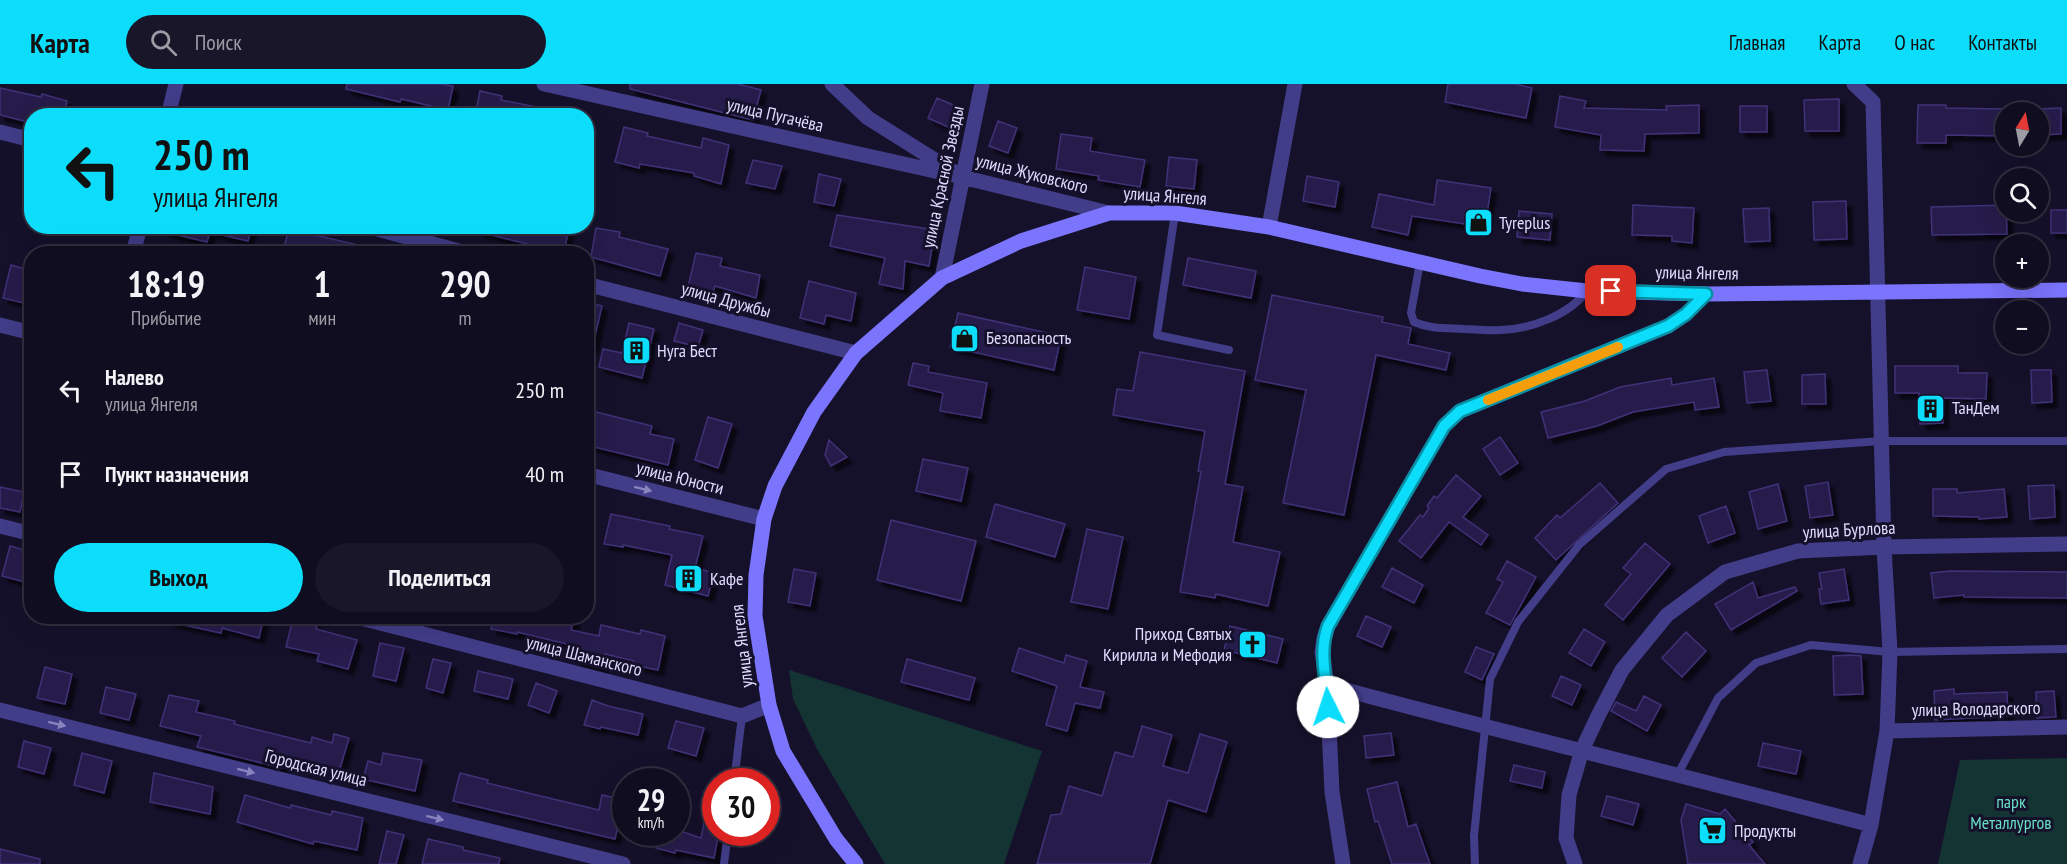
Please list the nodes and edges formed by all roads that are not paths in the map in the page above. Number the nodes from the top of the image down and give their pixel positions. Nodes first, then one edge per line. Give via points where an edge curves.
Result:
1 (176, 84) edge
2 (544, 84) edge
3 (832, 84) edge
4 (982, 84) edge
5 (1295, 84) edge
6 (1854, 84) edge
7 (170, 108) edge
8 (0, 132) edge
9 (24, 139) edge
10 (962, 177) junction
11 (1109, 213) junction
12 (1175, 213) junction
13 (1269, 227) junction
14 (396, 234) edge
15 (440, 246) edge
16 (1420, 262) junction
17 (942, 278) junction
18 (594, 286) edge
19 (2067, 290) edge
20 (1587, 291) junction
21 (1879, 293) junction
22 (1706, 294) junction
23 (0, 325) edge
24 (24, 331) edge
25 (1229, 350) dead end
26 (856, 353) junction
27 (1881, 441) junction
28 (2067, 441) edge
29 (594, 476) edge
30 (764, 519) junction
31 (0, 526) edge
32 (24, 532) edge
33 (2067, 544) edge
34 (1884, 547) junction
35 (384, 624) edge
36 (2067, 649) edge
37 (1890, 652) junction
38 (1327, 685) junction
39 (769, 705) junction
40 (0, 710) edge
41 (742, 716) junction
42 (2067, 727) edge
43 (1486, 728) junction
44 (1887, 730) junction
45 (1582, 750) junction
46 (736, 768) edge
47 (1678, 774) junction
48 (1871, 825) junction
49 (726, 846) edge
50 (623, 864) edge
51 (724, 864) edge
52 (856, 864) edge
53 (1343, 864) edge
54 (1475, 864) edge
55 (1575, 864) edge
56 (1860, 864) edge

1 - 7 street
2 - 10 street, улица Пугачёва
3 - 10 street, улица Жуковского via 868,118
4 - 10 street, улица Красной Звезды
5 - 13 street
6 - 21 street via 1873,102
8 - 9 street
10 - 11 street, улица Жуковского
10 - 17 street, улица Красной Звезды
11 - 12 street, улица Янгеля
11 - 17 street, улица Янгеля via 1021,241
12 - 13 street, улица Янгеля
12 - 25 lane via 1157,335
13 - 16 street, улица Янгеля
14 - 15 street
16 - 20 street, улица Янгеля via 1522,284
16 - 20 lane via 1411,313 1414,322 1426,327 1502,330 1524,326 1559,315 1578,303
17 - 26 street, улица Янгеля
18 - 26 street, улица Дружбы
19 - 21 street, улица Янгеля
20 - 22 street, улица Янгеля
21 - 22 street, улица Янгеля
21 - 27 street
22 - 38 street via 1668,326 1460,411 1444,426 1328,626 1322,652
23 - 24 street
26 - 30 street, улица Янгеля via 814,412 775,486
27 - 28 lane
27 - 34 street
27 - 43 lane via 1724,452 1666,469 1579,545 1518,622 1490,679
29 -> 30 street, улица Юности
30 - 39 street, улица Янгеля via 755,616
31 - 32 street
33 - 34 street, улица Бурлова
34 - 37 street
34 - 45 street, улица Бурлова via 1797,551 1725,572 1667,615 1622,670
35 - 41 street, улица Шаманского
36 - 37 lane
37 - 44 street
37 - 47 lane via 1811,645 1756,663 1718,698
38 - 43 street
38 - 53 street via 1332,792
39 - 41 street
39 - 52 street, улица Янгеля via 783,751 836,839
40 -> 50 street, Городская улица
41 - 46 lane
42 - 44 street, улица Володарского
43 - 45 street
43 - 54 lane via 1474,836
44 - 48 street
45 - 47 street
45 - 55 street, улица Бурлова via 1569,795 1566,838
47 - 48 street
48 - 56 street
49 - 51 lane

